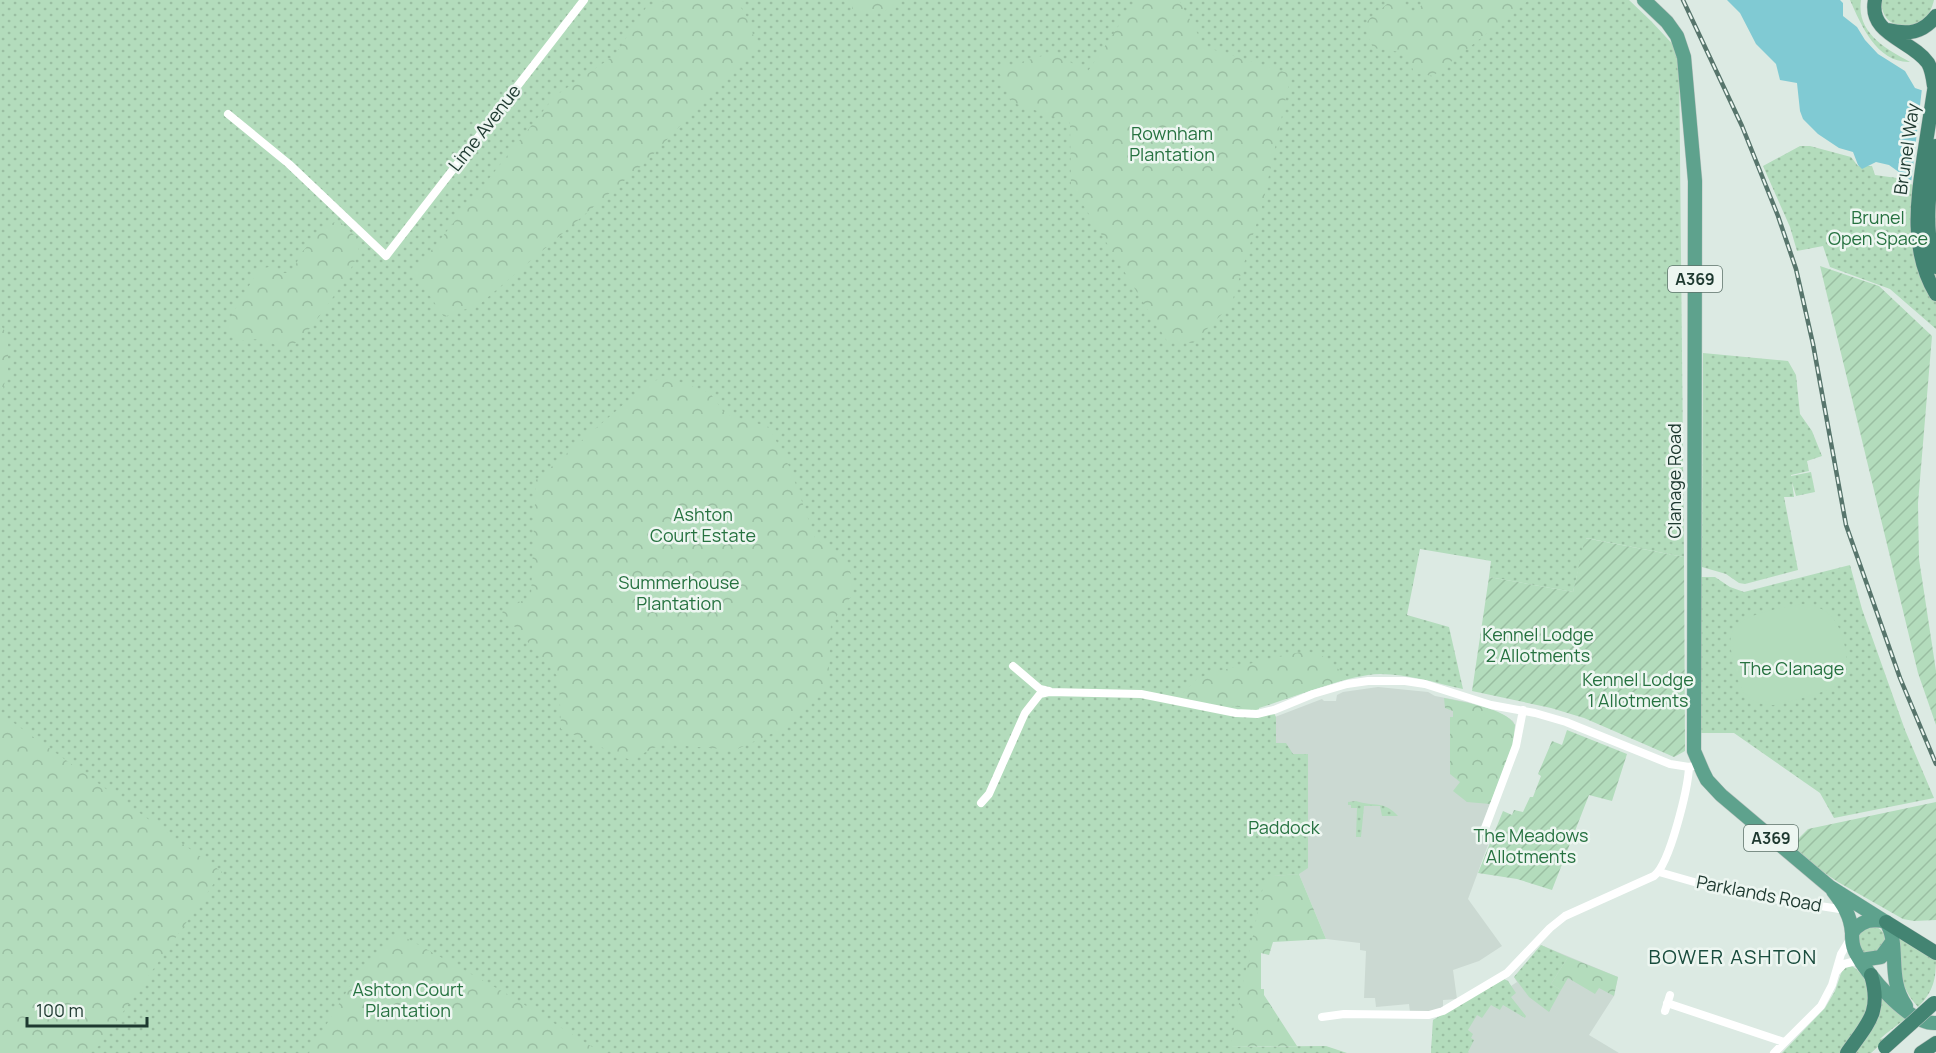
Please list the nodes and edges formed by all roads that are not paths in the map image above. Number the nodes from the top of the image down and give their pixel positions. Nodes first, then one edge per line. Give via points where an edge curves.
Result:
1 (584, 0) edge
2 (1644, 0) edge
3 (1875, 0) edge
4 (1936, 16) edge
5 (1883, 29) junction
6 (1935, 83) edge
7 (228, 114) dead end
8 (1936, 146) edge
9 (1936, 267) edge
10 (1936, 294) edge
11 (1013, 666) dead end
12 (1049, 692) junction
13 (1523, 711) junction
14 (1694, 766) junction
15 (981, 803) dead end
16 (1484, 831) dead end
17 (1659, 873) junction
18 (1830, 887) junction
19 (1846, 910) junction
20 (1885, 922) junction
21 (1852, 934) junction
22 (1892, 942) junction
23 (1936, 953) edge
24 (1860, 960) junction
25 (1836, 972) junction
26 (1871, 975) junction
27 (1667, 1003) dead end
28 (1935, 1005) edge
29 (1913, 1016) junction
30 (1322, 1017) dead end
31 (1936, 1023) edge
32 (1784, 1042) junction
33 (1936, 1043) edge
34 (1884, 1051) edge
35 (1774, 1053) edge
36 (1847, 1053) edge
37 (1921, 1053) edge

1 - 7 street, Lime Avenue via 386,256 289,164
2 - 14 main road, Clanage Road / A369 via 1677,36 1684,57 1695,181
3 - 5 highway via 1874,13
4 - 5 highway via 1916,32
5 - 6 highway via 1927,62
6 - 10 highway, Brunel Way via 1917,231 1922,261
8 - 9 highway, Brunel Way via 1928,196 1930,244
11 - 12 street
12 - 13 street via 1141,694 1257,714 1347,684 1392,680 1425,684
12 - 15 street via 1040,694 1025,712 989,794
13 - 14 street via 1575,725 1670,764
13 - 16 street via 1516,746
14 - 17 street
14 - 18 main road, Clanage Road / A369 via 1721,795
17 - 19 street, Parklands Road via 1730,892
17 - 30 street via 1559,920 1514,968 1443,1011 1428,1015
18 - 19 main road, Clanage Road / A369
18 - 20 main road, Clanage Road / A369
19 - 21 main road, Clanage Road / A369
20 - 21 main road via 1863,922
20 - 22 main road
20 - 23 highway
21 - 24 main road, A369
21 - 25 street
22 - 24 main road via 1881,957
22 - 29 main road via 1897,988
24 - 25 street via 1844,964
24 - 26 main road, A369
25 - 32 street via 1821,1006
26 - 29 main road, A369
26 - 36 highway, A369 via 1875,1007
27 - 32 street
28 - 34 highway, bridge
29 - 31 main road
32 - 35 street
33 - 37 highway

